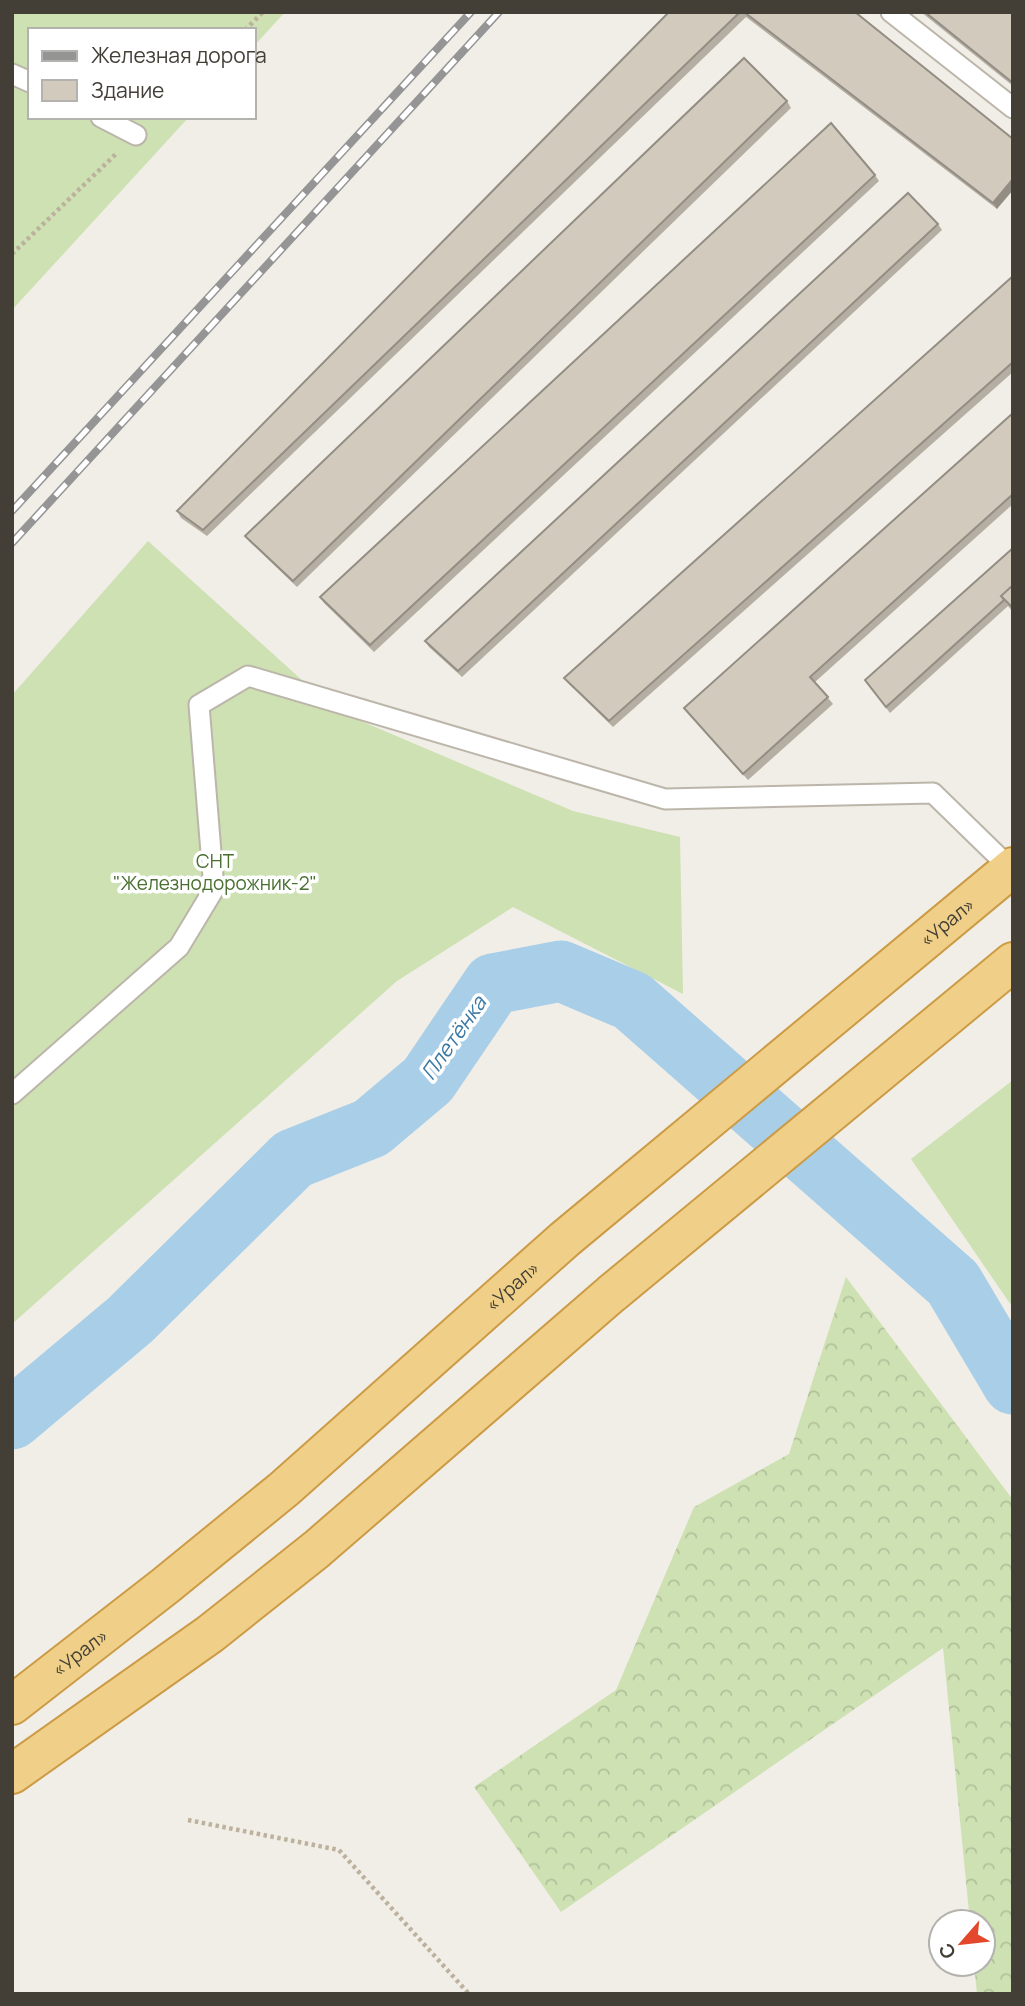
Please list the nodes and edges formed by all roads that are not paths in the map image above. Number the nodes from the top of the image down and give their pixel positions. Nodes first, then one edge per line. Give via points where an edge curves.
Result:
1 (891, 12) edge
2 (12, 74) edge
3 (28, 81) edge
4 (1013, 108) edge
5 (104, 119) edge
6 (136, 135) road end
7 (1012, 868) edge
8 (1013, 962) edge
9 (12, 1094) edge
10 (12, 1705) edge
11 (12, 1774) edge

1 - 4 lane
2 - 3 lane
5 - 6 lane
7 - 9 lane via 933,793 665,799 248,676 199,705 214,888 179,947
7 - 10 highway, «Урал» via 565,1239 284,1489
8 - 11 highway via 611,1294 296,1566 210,1634

